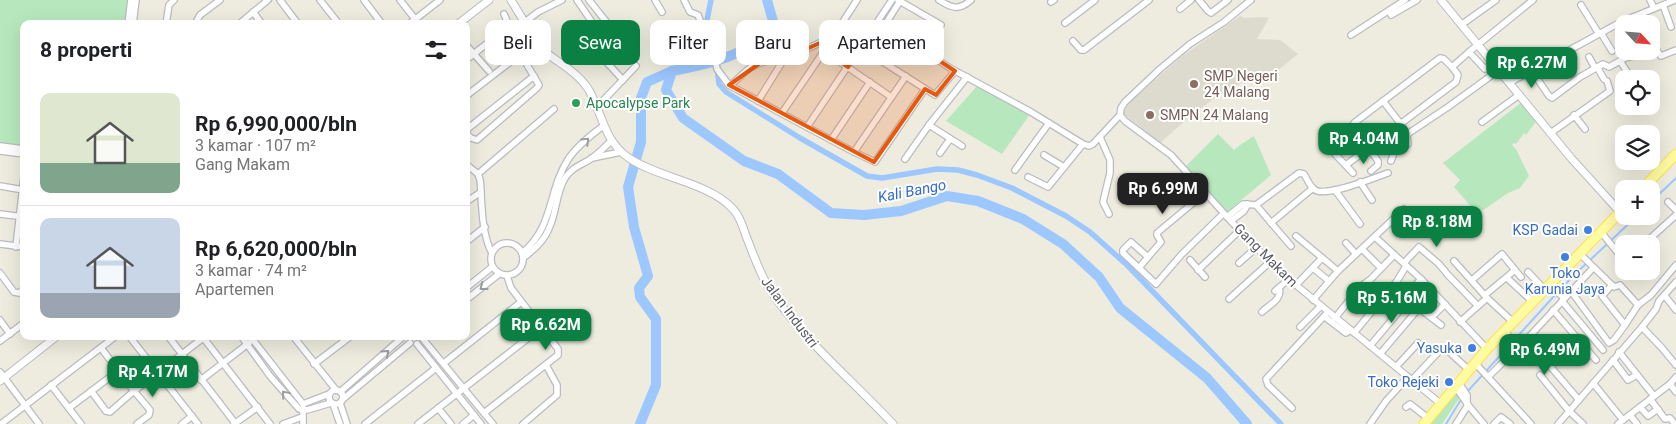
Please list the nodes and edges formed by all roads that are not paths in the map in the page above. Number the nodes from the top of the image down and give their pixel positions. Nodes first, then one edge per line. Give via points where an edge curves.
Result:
1 (131, 0) edge
2 (136, 0) edge
3 (174, 0) edge
4 (220, 0) edge
5 (268, 0) edge
6 (280, 0) edge
7 (320, 0) edge
8 (364, 0) edge
9 (400, 0) edge
10 (440, 0) edge
11 (511, 0) edge
12 (562, 0) edge
13 (577, 0) edge
14 (589, 0) edge
15 (655, 0) edge
16 (684, 0) edge
17 (858, 0) edge
18 (892, 0) edge
19 (938, 0) edge
20 (971, 0) edge
21 (1095, 0) edge
22 (1149, 0) edge
23 (1191, 0) edge
24 (1199, 0) edge
25 (1228, 0) edge
26 (1251, 0) edge
27 (1405, 0) edge
28 (1417, 0) edge
29 (1441, 0) edge
30 (1496, 0) edge
31 (1650, 0) edge
32 (1675, 0) edge
33 (484, 1) edge
34 (899, 1) edge
35 (1530, 1) edge
36 (1581, 5) dead end
37 (1663, 5) junction
38 (1180, 8) dead end
39 (1654, 8) junction
40 (254, 12) junction
41 (662, 12) dead end
42 (504, 14) dead end
43 (1391, 15) dead end
44 (1638, 15) edge
45 (415, 19) joint
46 (128, 20) edge
47 (134, 20) edge
48 (167, 20) edge
49 (197, 20) edge
50 (243, 20) edge
51 (259, 20) edge
52 (295, 20) edge
53 (336, 20) edge
54 (379, 20) edge
55 (463, 20) edge
56 (523, 20) edge
57 (527, 20) edge
58 (591, 20) edge
59 (605, 20) edge
60 (844, 20) edge
61 (879, 20) edge
62 (888, 20) edge
63 (931, 20) edge
64 (1065, 23) dead end
65 (1461, 25) junction
66 (1615, 26) edge
67 (1670, 27) dead end
68 (1600, 34) junction
69 (1351, 35) dead end
70 (1073, 41) dead end
71 (1477, 44) junction
72 (470, 50) edge
73 (1676, 50) edge
74 (1612, 51) dead end
75 (1469, 52) junction
76 (474, 54) junction
77 (1660, 56) edge
78 (470, 57) edge
79 (551, 57) edge
80 (1589, 57) dead end
81 (819, 58) edge
82 (1620, 61) joint
83 (1493, 63) junction
84 (944, 64) edge
85 (609, 65) edge
86 (756, 65) edge
87 (780, 65) edge
88 (845, 65) edge
89 (889, 65) edge
90 (636, 66) dead end
91 (848, 67) junction
92 (1452, 67) junction
93 (1596, 68) junction
94 (1499, 70) junction
95 (1626, 70) edge
96 (955, 71) junction
97 (1532, 71) junction
98 (489, 72) dead end
99 (534, 76) junction
100 (906, 76) junction
101 (966, 77) junction
102 (623, 80) junction
103 (870, 82) junction
104 (1509, 83) junction
105 (729, 85) junction
106 (925, 89) junction
107 (470, 93) edge
108 (1519, 95) junction
109 (892, 97) junction
110 (758, 101) junction
111 (1383, 101) junction
112 (596, 108) junction
113 (554, 109) dead end
114 (782, 113) junction
115 (1120, 115) junction
116 (1574, 115) junction
117 (1482, 122) dead end
118 (1049, 123) junction
119 (1400, 124) junction
120 (929, 125) junction
121 (603, 126) junction
122 (807, 127) junction
123 (470, 128) edge
124 (1585, 129) dead end
125 (1552, 132) junction
126 (470, 137) edge
127 (1100, 137) junction
128 (950, 138) junction
129 (612, 140) junction
130 (831, 140) junction
131 (1083, 144) junction
132 (0, 146) edge
133 (962, 146) dead end
134 (20, 148) edge
135 (1369, 148) junction
136 (0, 152) edge
137 (621, 152) junction
138 (854, 152) junction
139 (940, 153) dead end
140 (20, 154) edge
141 (1335, 154) dead end
142 (1676, 154) edge
143 (1044, 155) dead end
144 (592, 158) junction
145 (905, 159) dead end
146 (1390, 161) dead end
147 (1346, 166) junction
148 (470, 167) edge
149 (1064, 167) junction
150 (1015, 170) dead end
151 (1371, 171) dead end
152 (1352, 173) dead end
153 (1388, 173) dead end
154 (478, 174) junction
155 (1028, 177) dead end
156 (1651, 180) edge
157 (1360, 182) junction
158 (0, 186) edge
159 (1313, 188) junction
160 (20, 189) edge
161 (1335, 190) junction
162 (481, 192) junction
163 (1205, 193) junction
164 (470, 199) edge
165 (1372, 200) dead end
166 (1668, 202) dead end
167 (1615, 203) edge
168 (1256, 205) junction
169 (1404, 209) dead end
170 (1676, 210) edge
171 (0, 214) edge
172 (1109, 214) dead end
173 (1676, 215) edge
174 (20, 217) edge
175 (1227, 217) junction
176 (1615, 217) edge
177 (1271, 223) junction
178 (1360, 224) dead end
179 (20, 227) edge
180 (485, 228) junction
181 (1240, 230) junction
182 (1601, 232) junction
183 (1654, 235) edge
184 (1296, 236) dead end
185 (1375, 237) junction
186 (470, 239) edge
187 (1346, 243) dead end
188 (0, 244) edge
189 (16, 246) junction
190 (20, 246) edge
191 (1291, 246) dead end
192 (1256, 248) junction
193 (1362, 249) junction
194 (1615, 250) edge
195 (492, 253) junction
196 (1579, 253) junction
197 (1356, 254) junction
198 (1394, 255) junction
199 (523, 256) junction
200 (1148, 257) junction
201 (1322, 258) junction
202 (1190, 260) dead end
203 (1454, 261) dead end
204 (1270, 262) junction
205 (1239, 264) dead end
206 (1405, 264) junction
207 (1591, 265) junction
208 (1676, 265) edge
209 (492, 267) junction
210 (1139, 268) junction
211 (1313, 268) junction
212 (1381, 268) junction
213 (1198, 270) junction
214 (1516, 270) junction
215 (1338, 271) junction
216 (1528, 272) dead end
217 (0, 273) edge
218 (499, 274) junction
219 (507, 276) junction
220 (1205, 277) dead end
221 (1521, 277) dead end
222 (1507, 278) junction
223 (1289, 279) junction
224 (1421, 279) junction
225 (1472, 280) junction
226 (1329, 281) junction
227 (1676, 282) edge
228 (470, 285) edge
229 (1296, 285) junction
230 (1612, 285) junction
231 (1549, 288) junction
232 (1571, 291) junction
233 (20, 292) edge
234 (1651, 295) junction
235 (1486, 296) junction
236 (1665, 296) junction
237 (470, 297) edge
238 (1562, 298) junction
239 (1229, 299) dead end
240 (1313, 300) junction
241 (1659, 301) junction
242 (521, 302) junction
243 (1533, 302) junction
244 (1444, 304) junction
245 (1638, 305) junction
246 (1321, 306) junction
247 (1478, 306) junction
248 (1553, 310) junction
249 (1676, 310) edge
250 (1262, 312) dead end
251 (1326, 315) junction
252 (1432, 317) junction
253 (1336, 318) junction
254 (0, 320) edge
255 (1460, 322) junction
256 (1513, 322) junction
257 (1441, 324) dead end
258 (1625, 325) junction
259 (20, 326) edge
260 (1300, 327) dead end
261 (1642, 327) junction
262 (541, 328) junction
263 (1352, 331) junction
264 (10, 334) junction
265 (1527, 339) junction
266 (52, 340) edge
267 (111, 340) edge
268 (132, 340) edge
269 (171, 340) edge
270 (199, 340) edge
271 (206, 340) edge
272 (243, 340) edge
273 (251, 340) edge
274 (254, 340) edge
275 (297, 340) edge
276 (343, 340) edge
277 (400, 340) edge
278 (407, 340) edge
279 (421, 340) edge
280 (426, 340) edge
281 (1512, 340) junction
282 (0, 341) edge
283 (410, 343) junction
284 (1418, 343) dead end
285 (417, 344) junction
286 (247, 345) junction
287 (1370, 346) junction
288 (101, 348) junction
289 (1487, 349) junction
290 (1603, 350) dead end
291 (1619, 352) junction
292 (182, 354) junction
293 (1380, 354) junction
294 (1596, 360) dead end
295 (1612, 360) junction
296 (224, 362) junction
297 (444, 363) junction
298 (314, 364) junction
299 (1676, 364) edge
300 (546, 365) junction
301 (370, 367) junction
302 (1396, 367) junction
303 (436, 368) junction
304 (277, 370) junction
305 (118, 371) junction
306 (1480, 371) junction
307 (157, 374) junction
308 (375, 374) junction
309 (1540, 375) dead end
310 (1637, 375) junction
311 (270, 376) junction
312 (1, 377) edge
313 (1676, 377) edge
314 (1410, 378) junction
315 (201, 380) junction
316 (1593, 382) junction
317 (51, 384) junction
318 (1670, 384) junction
319 (463, 387) junction
320 (1459, 387) junction
321 (92, 391) junction
322 (134, 391) junction
323 (338, 391) junction
324 (1676, 392) edge
325 (456, 393) junction
326 (329, 394) junction
327 (1652, 398) junction
328 (1466, 400) junction
329 (1579, 400) junction
330 (342, 401) junction
331 (303, 404) junction
332 (332, 404) junction
333 (1441, 404) junction
334 (24, 405) junction
335 (258, 407) junction
336 (1640, 407) junction
337 (69, 408) junction
338 (438, 408) junction
339 (1292, 408) dead end
340 (1406, 408) dead end
341 (1658, 409) junction
342 (1569, 411) junction
343 (484, 413) junction
344 (474, 415) junction
345 (1630, 415) junction
346 (192, 416) junction
347 (302, 417) edge
348 (1426, 421) edge
349 (1620, 422) edge
350 (1, 424) edge
351 (39, 424) edge
352 (81, 424) edge
353 (137, 424) edge
354 (182, 424) edge
355 (198, 424) edge
356 (235, 424) edge
357 (270, 424) edge
358 (283, 424) edge
359 (340, 424) edge
360 (348, 424) edge
361 (365, 424) edge
362 (418, 424) edge
363 (451, 424) edge
364 (463, 424) edge
365 (481, 424) edge
366 (493, 424) edge
367 (523, 424) edge
368 (894, 424) edge
369 (1370, 424) edge
370 (1456, 424) edge
371 (1484, 424) edge
372 (1494, 424) edge
373 (1510, 424) edge
374 (1531, 424) edge
375 (1558, 424) edge
376 (1583, 424) edge
377 (1636, 424) edge
378 (1674, 424) edge

1 - 46 street
2 - 47 street
3 - 48 street via 169,5
4 - 49 street
5 - 40 street
6 - 52 street
7 - 53 street
8 - 54 street
9 - 45 street
10 - 45 street
11 - 56 street, Jalan Industri
12 - 57 street
13 - 58 street
14 - 59 street
15 - 41 street
16 - 105 street via 690,12 698,15 708,41 712,42 717,69
17 - 60 street
18 - 61 street
19 - 20 street via 950,7
21 - 64 street
22 - 70 street via 1084,50
23 - 38 street
24 - 25 street via 1211,13
26 - 115 street via 1160,69 1125,102
27 - 69 street
28 - 43 street
29 - 65 street
30 - 65 street
31 - 39 street
32 - 37 street
33 - 55 street
34 - 62 street
34 - 63 street
35 - 71 street
36 - 68 street
37 - 39 street
37 - 67 street
39 - 44 street
40 - 50 street
40 - 51 street
42 - 76 street via 508,27
65 - 71 street
66 - 68 street
68 - 74 street
68 - 97 street
71 - 75 street
71 - 83 street
72 - 76 street
73 - 77 street
75 - 83 street via 1485,69
75 - 92 street
76 - 78 street
76 - 98 street
79 - 112 street, Jalan Industri via 585,84
80 - 93 street
81 - 114 street
82 - 93 street via 1610,67 1604,63
82 - 95 street
83 - 94 street
84 - 96 street
85 - 102 street
86 - 105 street
87 - 110 street
88 - 91 street
89 - 100 street
90 - 102 street
91 - 103 street
91 - 122 street
92 - 111 street via 1444,59 1439,59
92 - 119 street via 1458,76 1456,82
93 - 97 street via 1551,98
93 - 116 street via 1610,91
94 - 104 street
94 - 146 street via 1409,133 1408,144 1395,150
96 - 101 street
96 - 106 street via 936,95
97 - 104 street
99 - 107 street via 524,58 518,56
99 - 123 street
99 - 126 street via 537,88 477,140
100 - 106 street
100 - 109 street
101 - 118 street
101 - 120 street
102 - 112 street
103 - 109 street
103 - 130 street
104 - 108 street
105 - 110 street
106 - 138 street via 876,161
108 - 117 street
108 - 125 street
109 - 138 street
110 - 114 street
111 - 119 street
111 - 135 street via 1353,124
112 - 121 street, Jalan Industri
113 - 154 street
114 - 122 street
115 - 127 street
115 - 163 street, Gang Makam via 1171,154
116 - 124 street
116 - 125 street
118 - 131 street
118 - 150 street
119 - 135 street
120 - 128 street
120 - 145 street
121 - 129 street, Jalan Industri
199 -> 121 street via 546,224 551,198 570,157
122 - 130 street
125 - 167 street via 1571,158
127 - 131 street via 1091,145
127 - 172 street via 1110,160 1103,202
128 - 133 street
128 - 139 street
129 - 137 street, Jalan Industri
129 - 144 street
130 - 138 street
131 - 149 street
132 - 134 street
135 - 147 street
135 - 151 street via 1378,162
136 - 140 street
137 - 144 street
137 - 368 street, Jalan Industri via 722,200 733,209 763,276 798,327
141 - 147 street
142 - 156 main road
143 - 149 street
144 - 199 street via 574,168 565,178 545,237
147 - 152 street
148 - 154 street
149 - 155 street via 1048,187
153 - 157 street
154 - 162 street via 482,182
157 - 161 street
157 - 165 street
158 - 160 street
159 - 161 street via 1322,192
159 - 168 street via 1304,174 1299,173
159 - 177 street
161 - 178 street
162 - 164 street
162 - 180 street
163 - 175 street, Gang Makam
163 - 200 street via 1157,233 1161,242
166 - 170 street
168 - 175 street via 1243,204
168 - 177 street
169 - 185 street
171 - 174 street
173 - 183 street
175 - 181 street, Gang Makam
175 - 210 street via 1182,254 1157,284
176 - 182 main road
177 - 191 street
179 - 189 street
180 - 186 street
180 - 195 street
181 - 192 street, Gang Makam
181 - 213 street
182 - 194 street
182 - 196 main road
184 - 201 street
185 - 193 street
185 - 198 street
187 - 197 street
188 - 189 street
189 - 190 street
192 - 204 street, Gang Makam
192 - 205 street
193 - 197 street
193 - 212 street
195 - 199 street via 499,245 509,243 519,248
195 - 209 street
196 - 207 street
196 - 231 main road
197 - 215 street
198 - 206 street
198 - 212 street
199 - 219 street via 521,268
200 - 210 street
200 - 210 street via 1131,242 1123,250
201 - 211 street
201 - 215 street
202 - 213 street
203 - 225 street
204 - 223 street, Gang Makam
204 - 239 street
206 - 224 street
206 - 247 street via 1421,248
206 - 263 street via 1398,278
207 - 230 street
207 - 232 street
208 - 234 street
209 - 218 street
209 - 228 street
211 - 226 street
211 - 229 street
212 - 253 street via 1360,287
213 - 220 street
214 - 221 street
214 - 222 street
214 - 225 street via 1501,253
215 - 226 street
216 - 231 street
217 - 233 street via 14,292
218 - 219 street
218 -> 237 street
219 - 242 street
222 - 235 street
222 - 243 street
223 - 229 street, Gang Makam
223 - 250 street via 1277,290 1279,297
224 - 244 street
224 - 287 street via 1414,287 1416,291
225 - 235 street
226 - 240 street
227 - 236 street
229 - 240 street, Gang Makam
230 - 245 street via 1615,288 1620,285
230 - 258 street via 1602,296
231 - 238 street
231 - 243 main road
232 - 238 street
232 - 258 street via 1609,343
234 - 241 street
234 - 245 street
235 - 247 street
235 - 256 street
236 - 241 street
236 - 249 street
238 - 248 street
238 - 290 street
240 - 246 street, Gang Makam
241 - 261 street
242 - 262 street
242 - 297 street
243 - 256 main road
244 - 252 street
244 - 255 street
245 - 258 street
246 - 251 street, Gang Makam
246 - 260 street
247 - 255 street
248 - 265 street
248 - 294 street
251 - 253 street, Gang Makam
251 - 263 street via 1346,333
251 - 339 street via 1266,379 1268,385
252 - 257 street
252 - 293 street via 1419,308
253 - 263 street, Gang Makam
254 - 264 street
255 - 289 street
256 - 281 main road
259 - 264 street
261 - 291 street
261 - 299 street
262 - 300 street via 558,349 558,355
262 - 319 street
263 - 287 street, Gang Makam
264 - 282 street
265 - 281 street
265 - 329 street
266 - 312 street
267 - 288 street
268 - 307 street
269 - 292 street
270 - 292 street
271 - 296 street
272 - 286 street
273 - 286 street
274 - 304 street
275 - 298 street
276 - 298 street
301 -> 277 street
278 - 283 street
279 - 285 street
280 - 297 street
281 - 289 main road
281 - 306 street
283 - 285 street
283 - 308 street
284 - 302 street
285 - 303 street
286 - 296 street
286 - 311 street
287 - 293 street, Gang Makam
288 - 305 street
288 - 317 street
289 - 306 main road
291 - 295 street
291 - 310 street
292 - 307 street
292 - 315 street
293 - 302 street, Gang Makam
295 - 310 street via 1628,380
295 - 316 street
296 - 315 street
296 - 335 street
297 - 319 street
298 - 323 street
300 - 343 street
300 - 367 street via 557,385 558,395
301 - 308 street
301 - 323 street
302 - 314 street, Gang Makam
303 - 325 street
303 - 361 street
304 - 311 street
304 - 331 street
305 - 321 street
305 - 322 street
306 - 314 street via 1441,348
306 - 320 main road
306 - 374 street
307 - 322 street
307 - 346 street
308 - 330 street
309 - 342 street
310 - 327 street
347 -> 311 street
312 - 334 street
313 - 318 street
314 - 333 street, Gang Makam
314 - 369 street via 1386,401
315 - 356 street
316 - 329 street
316 - 349 street
317 - 334 street
317 - 337 street
318 - 324 street
318 - 327 street
319 - 325 street
319 - 343 street
320 - 328 street
320 - 333 main road
321 - 322 street via 109,412
321 - 337 street
322 - 353 street via 150,410 149,415
323 - 326 street
323 - 330 street via 343,395
325 - 338 street
325 - 344 street
326 - 331 street
326 - 332 street
327 - 336 street
327 - 341 street
328 - 370 street
328 - 371 street
329 - 342 street
330 - 332 street
330 - 360 street
331 - 347 street
332 - 347 street
332 - 359 street
333 - 348 main road
334 - 350 street
334 - 351 street
335 - 356 street
335 - 357 street
336 - 341 street via 1648,416
336 - 345 street
337 - 352 street
338 - 362 street
338 - 363 street
340 - 348 street via 1410,404
341 - 378 street via 1665,419 1670,418
342 - 375 street
342 - 376 street
343 - 366 street
344 - 364 street
344 - 365 street
345 - 349 street
345 - 377 street
346 - 354 street
346 - 355 street
347 - 358 street
372 - 373 street via 1501,417

